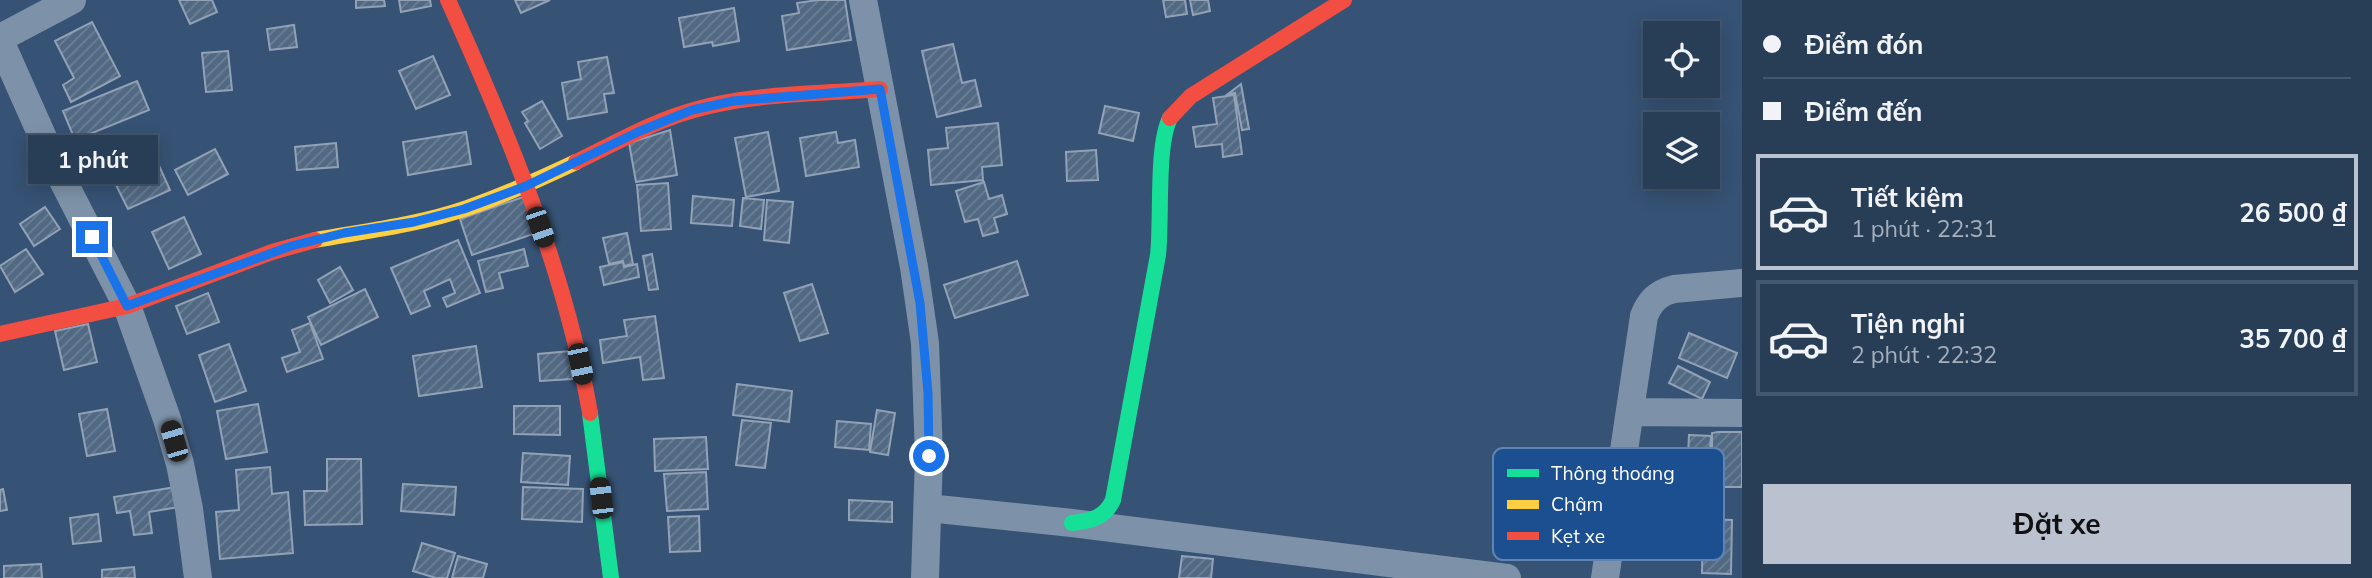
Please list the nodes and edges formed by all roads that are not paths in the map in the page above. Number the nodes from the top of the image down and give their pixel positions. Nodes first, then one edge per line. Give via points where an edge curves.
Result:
1 (72, 0) edge
2 (448, 0) edge
3 (863, 0) edge
4 (1344, 0) edge
5 (0, 40) edge
6 (880, 89) junction
7 (526, 186) junction
8 (1742, 284) edge
9 (127, 306) junction
10 (0, 334) edge
11 (1630, 412) junction
12 (1742, 413) edge
13 (1625, 448) edge
14 (928, 508) junction
15 (1072, 523) junction
16 (1608, 560) edge
17 (198, 578) edge
18 (611, 578) edge
19 (925, 578) edge
20 (1507, 578) edge
21 (1605, 578) edge

1 - 5 street
2 - 7 street
3 - 6 street
4 - 15 street via 1191,96 1172,114 1163,136 1158,255 1113,500 1098,518
5 - 9 street via 56,167
6 - 7 street via 733,101 692,110
6 - 14 street via 922,317 928,393
7 - 9 street via 439,216 272,252
7 - 18 street via 571,323 595,444
8 - 11 street via 1674,289 1654,298 1644,316
9 - 10 street
9 - 17 street via 180,464
11 - 12 street
11 - 13 street
14 - 15 street
14 - 19 street
15 - 20 street
16 - 21 street

